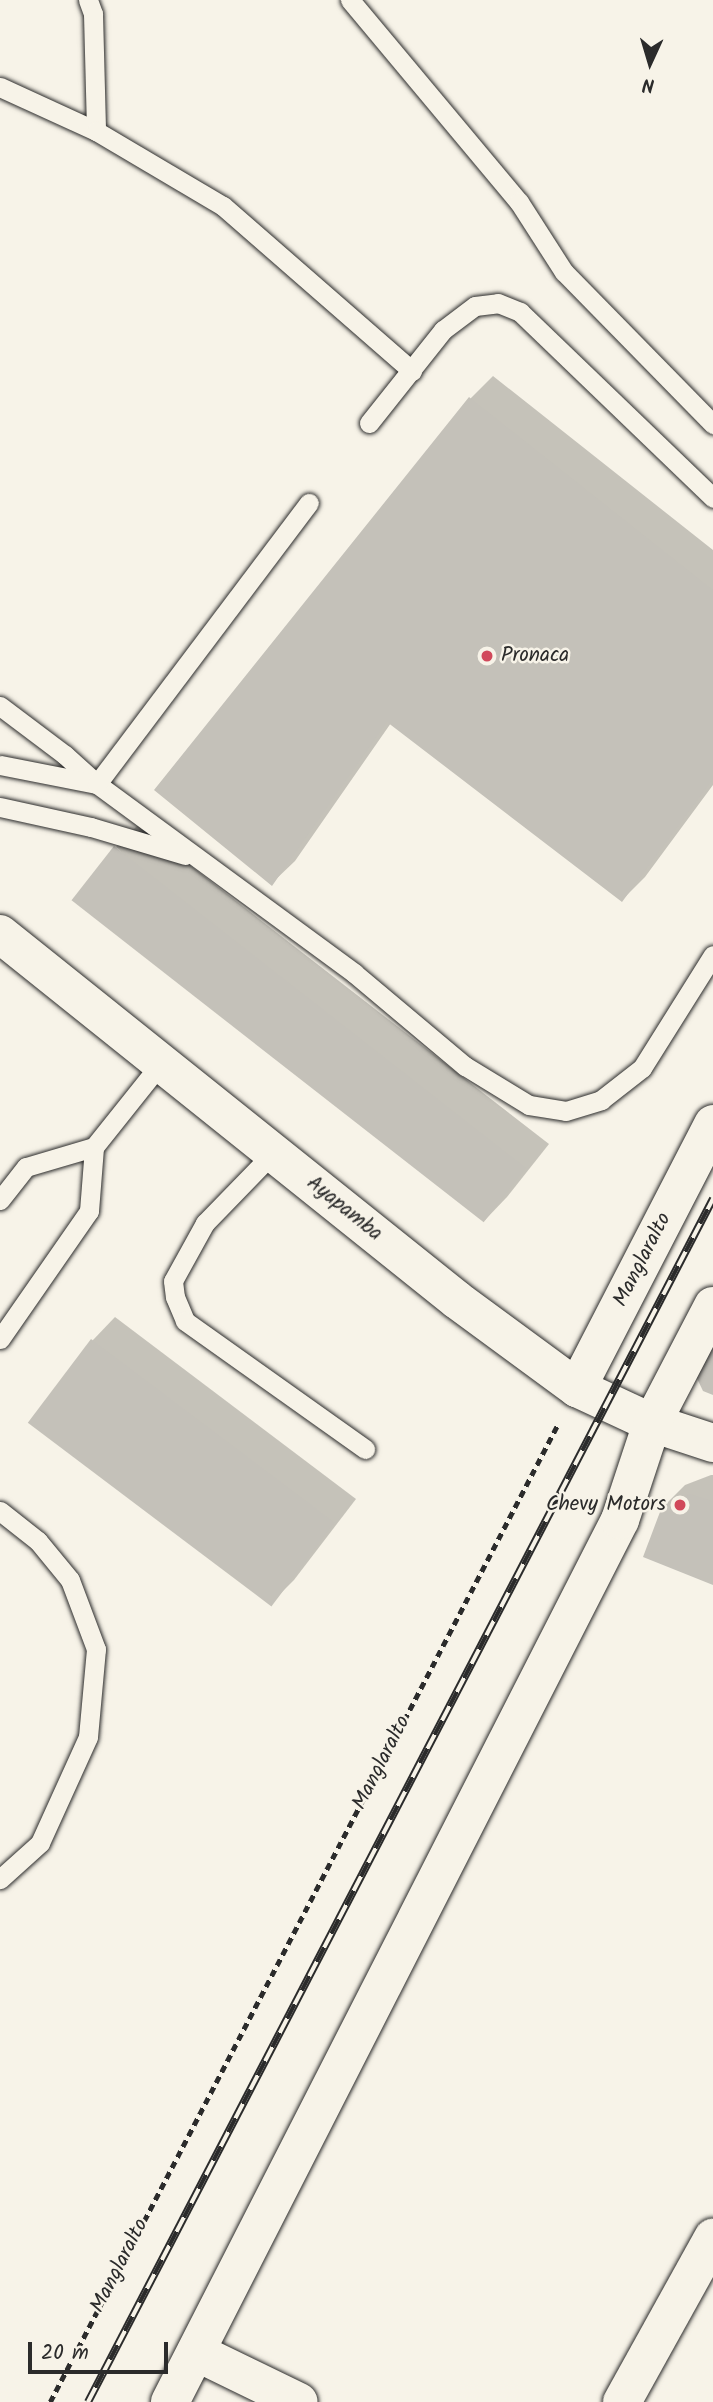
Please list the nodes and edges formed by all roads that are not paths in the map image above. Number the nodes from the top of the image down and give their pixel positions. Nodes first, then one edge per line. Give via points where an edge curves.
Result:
1 (89, 0) edge
2 (350, 0) edge
3 (0, 87) edge
4 (96, 131) junction
5 (412, 371) junction
6 (369, 424) dead end
7 (713, 424) edge
8 (713, 498) edge
9 (309, 503) dead end
10 (0, 706) edge
11 (0, 765) edge
12 (97, 784) junction
13 (0, 807) edge
14 (200, 859) junction
15 (0, 934) edge
16 (713, 955) edge
17 (161, 1063) junction
18 (713, 1124) edge
19 (94, 1147) junction
20 (273, 1153) junction
21 (0, 1200) edge
22 (713, 1306) edge
23 (0, 1339) edge
24 (577, 1388) junction
25 (652, 1423) junction
26 (713, 1443) edge
27 (365, 1449) dead end
28 (0, 1511) edge
29 (0, 1879) edge
30 (713, 2238) edge
31 (196, 2351) junction
32 (170, 2402) edge
33 (299, 2402) edge
34 (622, 2402) edge

1 - 4 lane
2 - 7 lane via 519,202 564,272
3 - 4 lane
4 - 5 lane via 223,206
5 - 6 lane
5 - 8 lane via 443,330 475,306 498,303 520,312
9 - 12 lane
10 - 12 lane
11 - 12 lane
12 - 14 lane
13 - 14 lane via 92,827
14 - 16 lane via 354,973 465,1066 529,1105 566,1111 601,1100 642,1068
15 - 17 street, Ayapamba
17 - 19 lane
17 - 20 street, Ayapamba
18 - 24 street, Manglaralto
19 - 21 lane via 26,1167
19 - 23 lane via 89,1211
20 - 24 street, Ayapamba via 457,1300
20 - 27 lane via 205,1223 173,1281 174,1297 184,1321
22 - 25 street
24 - 25 street, Ayapamba
25 - 26 street, Ayapamba
25 - 31 street via 620,1520
28 - 29 lane via 38,1541 70,1580 96,1649 88,1737 40,1843
30 - 34 street
31 - 32 street
31 - 33 street

